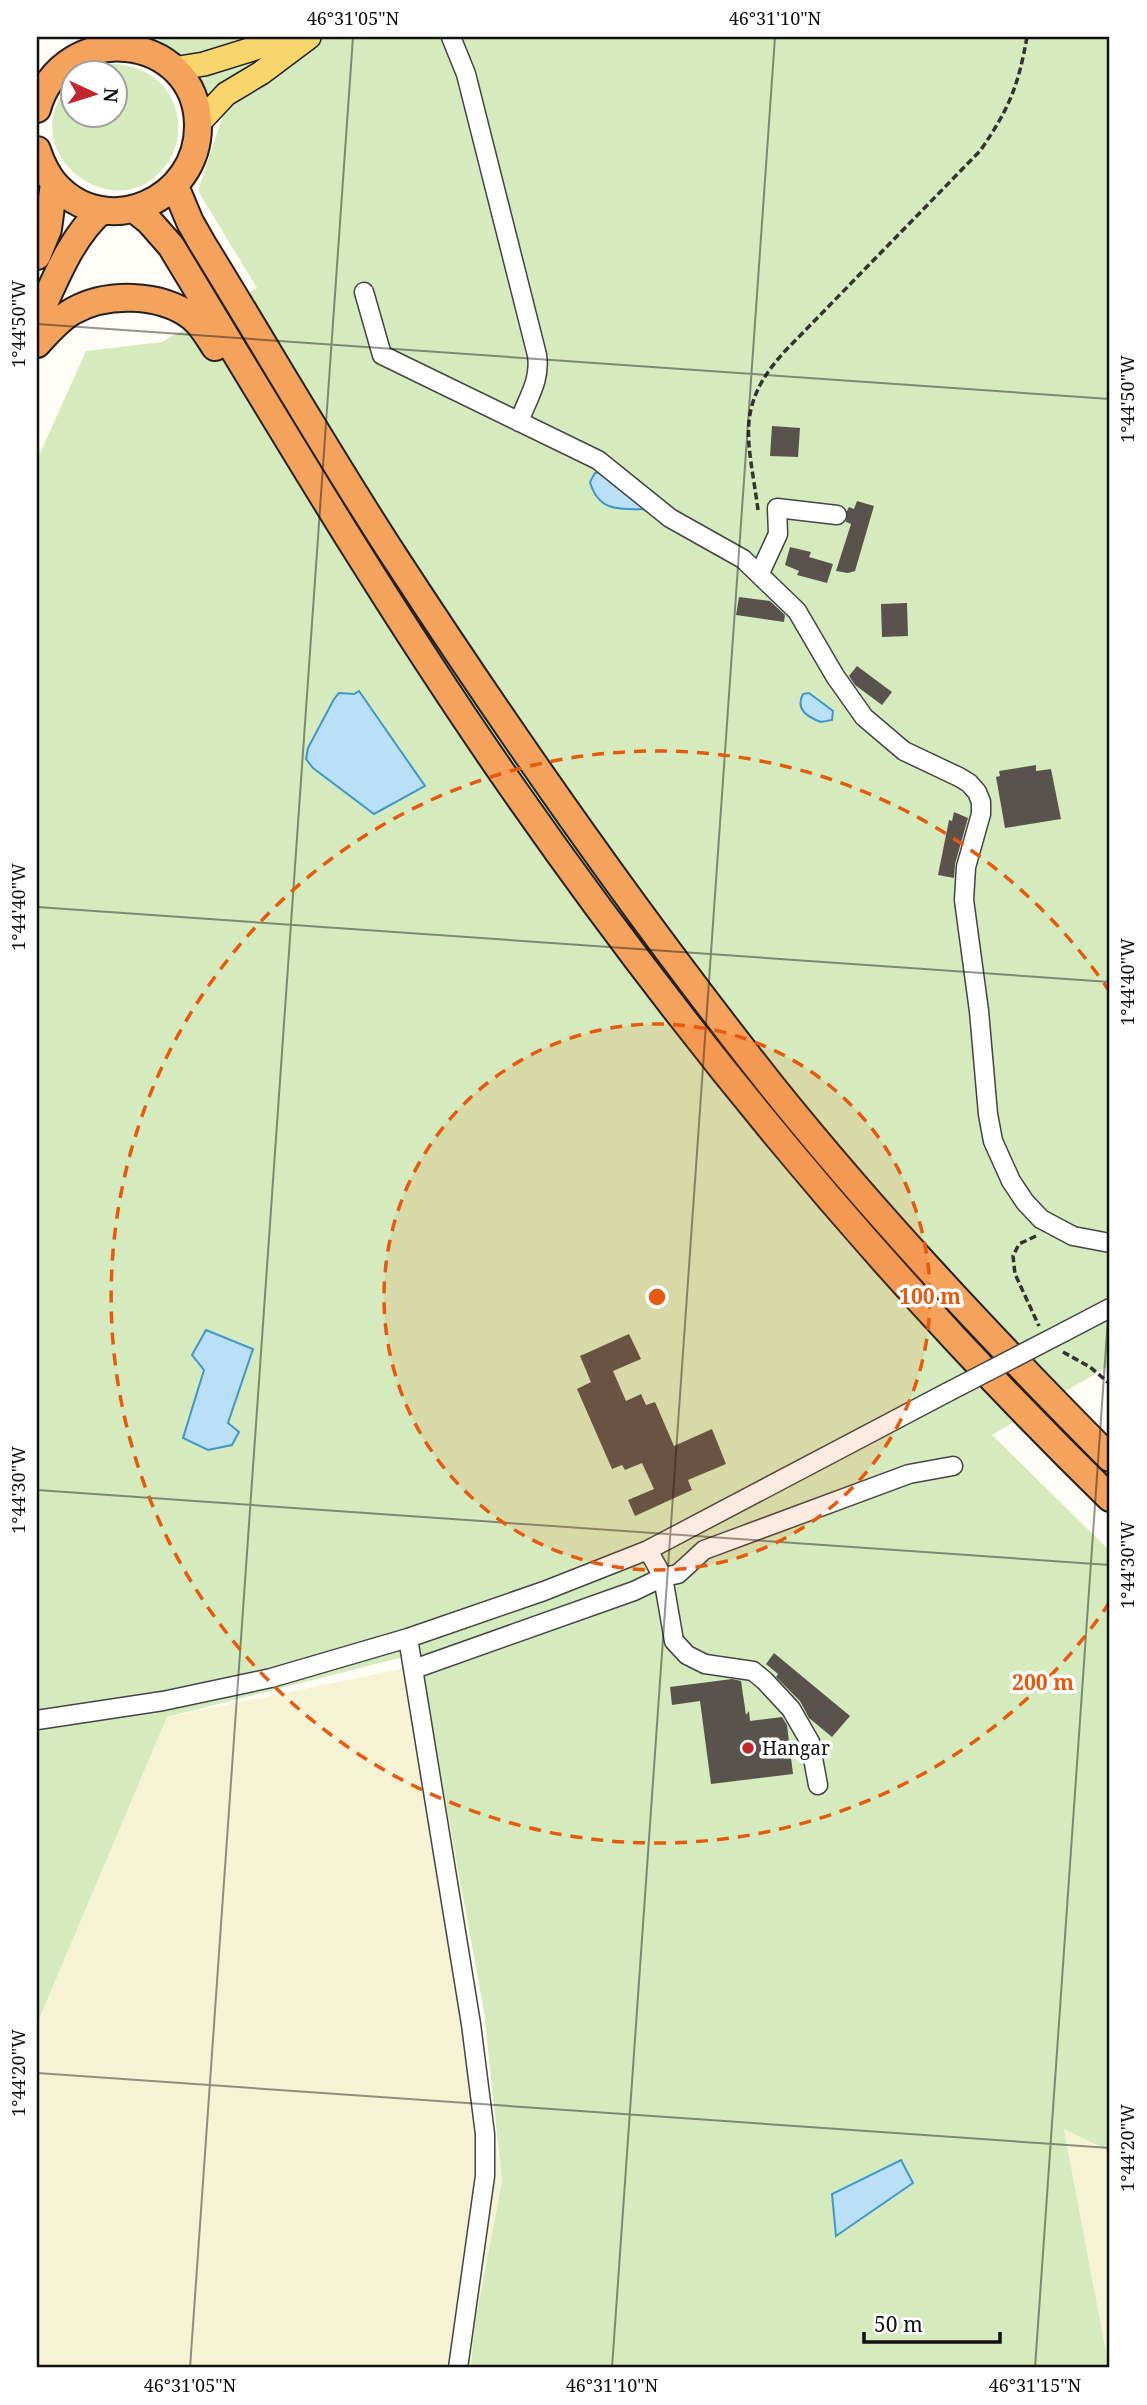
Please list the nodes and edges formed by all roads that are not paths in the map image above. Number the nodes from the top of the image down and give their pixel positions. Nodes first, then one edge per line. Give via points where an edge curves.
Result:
1 (291, 37) edge
2 (309, 37) edge
3 (451, 37) edge
4 (126, 42) edge
5 (73, 48) edge
6 (173, 69) junction
7 (40, 95) edge
8 (198, 124) junction
9 (37, 150) edge
10 (54, 183) junction
11 (175, 186) junction
12 (134, 209) junction
13 (102, 210) junction
14 (37, 256) edge
15 (364, 292) dead end
16 (37, 319) edge
17 (37, 344) edge
18 (513, 420) junction
19 (292, 443) junction
20 (837, 515) dead end
21 (760, 573) junction
22 (1110, 1243) edge
23 (1110, 1308) edge
24 (1110, 1458) edge
25 (953, 1466) dead end
26 (1110, 1498) edge
27 (648, 1550) junction
28 (663, 1577) junction
29 (408, 1637) junction
30 (414, 1669) junction
31 (37, 1720) edge
32 (818, 1785) dead end
33 (458, 2368) edge

1 - 6 main road
2 - 8 main road via 226,94
3 - 18 street via 466,74 537,355 536,384
4 - 5 highway
4 - 6 highway
5 - 7 highway
6 - 8 highway via 191,94
8 - 11 highway via 188,168
9 - 10 highway
10 - 13 highway via 84,205
10 - 14 highway via 48,229
11 - 12 highway
11 - 24 highway via 202,243 393,554 635,904 829,1154 971,1314
12 - 13 highway
12 - 19 highway via 171,246
13 - 16 highway via 75,240
15 - 18 street via 382,355
17 - 19 highway via 71,312 100,301 132,298 175,307 199,323
18 - 21 street via 598,460 670,518
19 - 26 highway via 471,726 682,1019 870,1244
20 - 21 street via 777,508 778,534
21 - 22 street via 797,611 864,718 904,751 959,777 977,792 981,814 966,866 964,900 993,1140 1011,1181 1041,1219 1073,1236
23 - 27 street, bridge
25 - 28 street via 909,1474 704,1550 678,1574
27 - 28 street
27 - 29 street
28 - 30 street
28 - 32 street via 674,1642 705,1664 752,1671 765,1681 791,1709 810,1742
29 - 30 street
29 - 31 street via 271,1678 163,1701
30 - 33 street via 485,2134 485,2176

